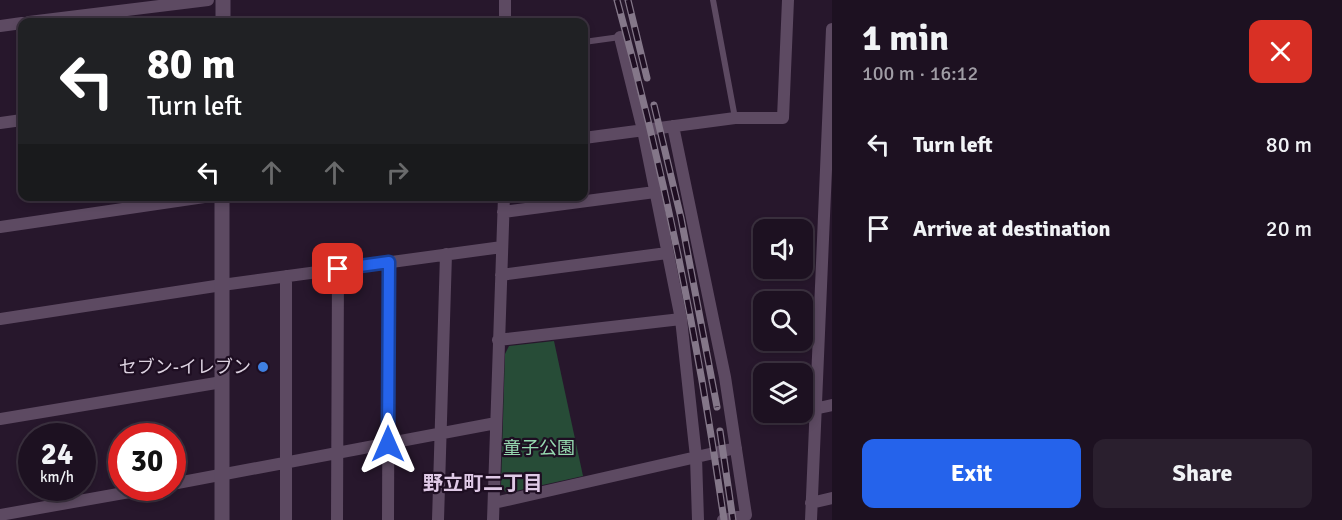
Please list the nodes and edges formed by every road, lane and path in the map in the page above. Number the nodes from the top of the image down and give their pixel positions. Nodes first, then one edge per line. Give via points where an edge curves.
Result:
1 (208, 0) edge
2 (223, 0) edge
3 (505, 0) edge
4 (713, 0) edge
5 (788, 0) edge
6 (62, 18) edge
7 (223, 18) edge
8 (505, 18) edge
9 (18, 24) edge
10 (0, 26) edge
11 (832, 29) edge
12 (620, 37) joint
13 (588, 41) edge
14 (735, 118) junction
15 (18, 121) edge
16 (830, 121) edge
17 (0, 123) edge
18 (673, 126) junction
19 (643, 130) junction
20 (588, 137) edge
21 (655, 192) junction
22 (177, 201) edge
23 (222, 201) edge
24 (504, 201) edge
25 (587, 201) edge
26 (588, 201) edge
27 (503, 212) junction
28 (0, 226) edge
29 (502, 247) junction
30 (667, 253) junction
31 (446, 254) junction
32 (389, 262) junction
33 (338, 269) junction
34 (501, 275) junction
35 (286, 276) junction
36 (222, 285) junction
37 (0, 319) edge
38 (681, 319) junction
39 (498, 340) junction
40 (222, 382) junction
41 (832, 405) edge
42 (814, 409) junction
43 (0, 419) edge
44 (496, 423) junction
45 (441, 434) junction
46 (388, 444) junction
47 (736, 448) junction
48 (337, 453) junction
49 (696, 457) junction
50 (286, 463) junction
51 (222, 475) junction
52 (186, 481) edge
53 (108, 496) edge
54 (832, 498) edge
55 (494, 503) junction
56 (811, 503) junction
57 (0, 515) edge
58 (222, 520) edge
59 (286, 520) edge
60 (337, 520) edge
61 (388, 520) edge
62 (438, 520) edge
63 (494, 520) edge
64 (699, 520) edge
65 (723, 520) edge
66 (811, 520) edge

1 - 6 street
2 - 7 street
3 - 8 street
4 - 14 lane
5 - 14 street via 783,118
9 - 10 street
11 - 16 street
12 - 13 lane
12 - 19 street
14 - 18 street
15 - 17 street
16 - 42 street
18 - 19 street
18 - 47 street via 713,313
19 - 20 street
19 - 21 street
21 - 26 street
21 - 30 street
22 - 28 street
23 - 36 street
24 - 27 street
25 - 27 street
27 - 29 street
29 - 31 street
29 - 34 street
30 - 34 street
30 - 38 street
31 - 32 street
31 - 45 street
32 - 33 street
32 - 46 street
33 - 35 street
33 - 48 street
34 - 39 street
35 - 36 street
35 - 50 street
36 - 37 street
36 - 40 street
38 - 39 street
38 - 49 street
39 - 44 street
40 - 43 street
40 - 51 street
41 - 42 street
42 - 56 street
44 - 45 street
44 - 55 street
45 - 46 street
45 - 62 street
46 - 48 street
46 - 61 street
47 - 49 street
47 - 65 street via 746,515
48 - 50 street
48 - 60 street
49 - 55 street
49 - 64 street
50 - 51 street
50 - 59 street
51 - 52 street
51 - 58 street
53 - 57 street
54 - 56 street
55 - 63 street
56 - 66 street

